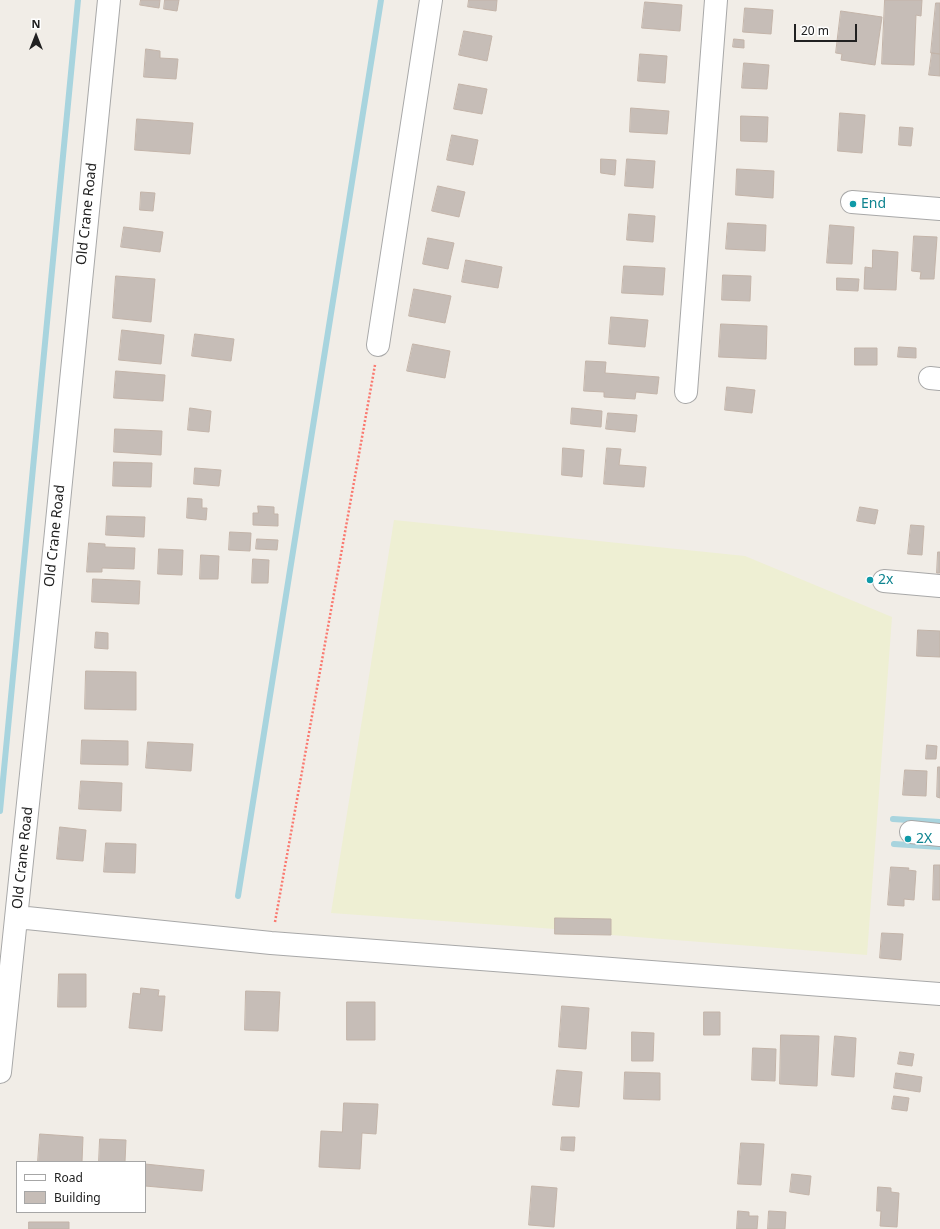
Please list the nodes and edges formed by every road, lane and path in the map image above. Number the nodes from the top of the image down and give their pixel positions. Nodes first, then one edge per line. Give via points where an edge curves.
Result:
1 (109, 0) edge
2 (431, 0) edge
3 (716, 0) edge
4 (852, 202) dead end
5 (940, 209) edge
6 (378, 345) joint
7 (686, 392) dead end
8 (884, 581) dead end
9 (940, 586) edge
10 (911, 832) dead end
11 (940, 835) edge
12 (17, 917) junction
13 (272, 943) junction
14 (940, 994) edge
15 (0, 1072) edge

1 - 12 street, Old Crane Road
2 - 6 street
3 - 7 street
4 - 5 street
6 - 13 path
8 - 9 street
10 - 11 street
12 - 13 street
12 - 15 street, Old Crane Road
13 - 14 street

